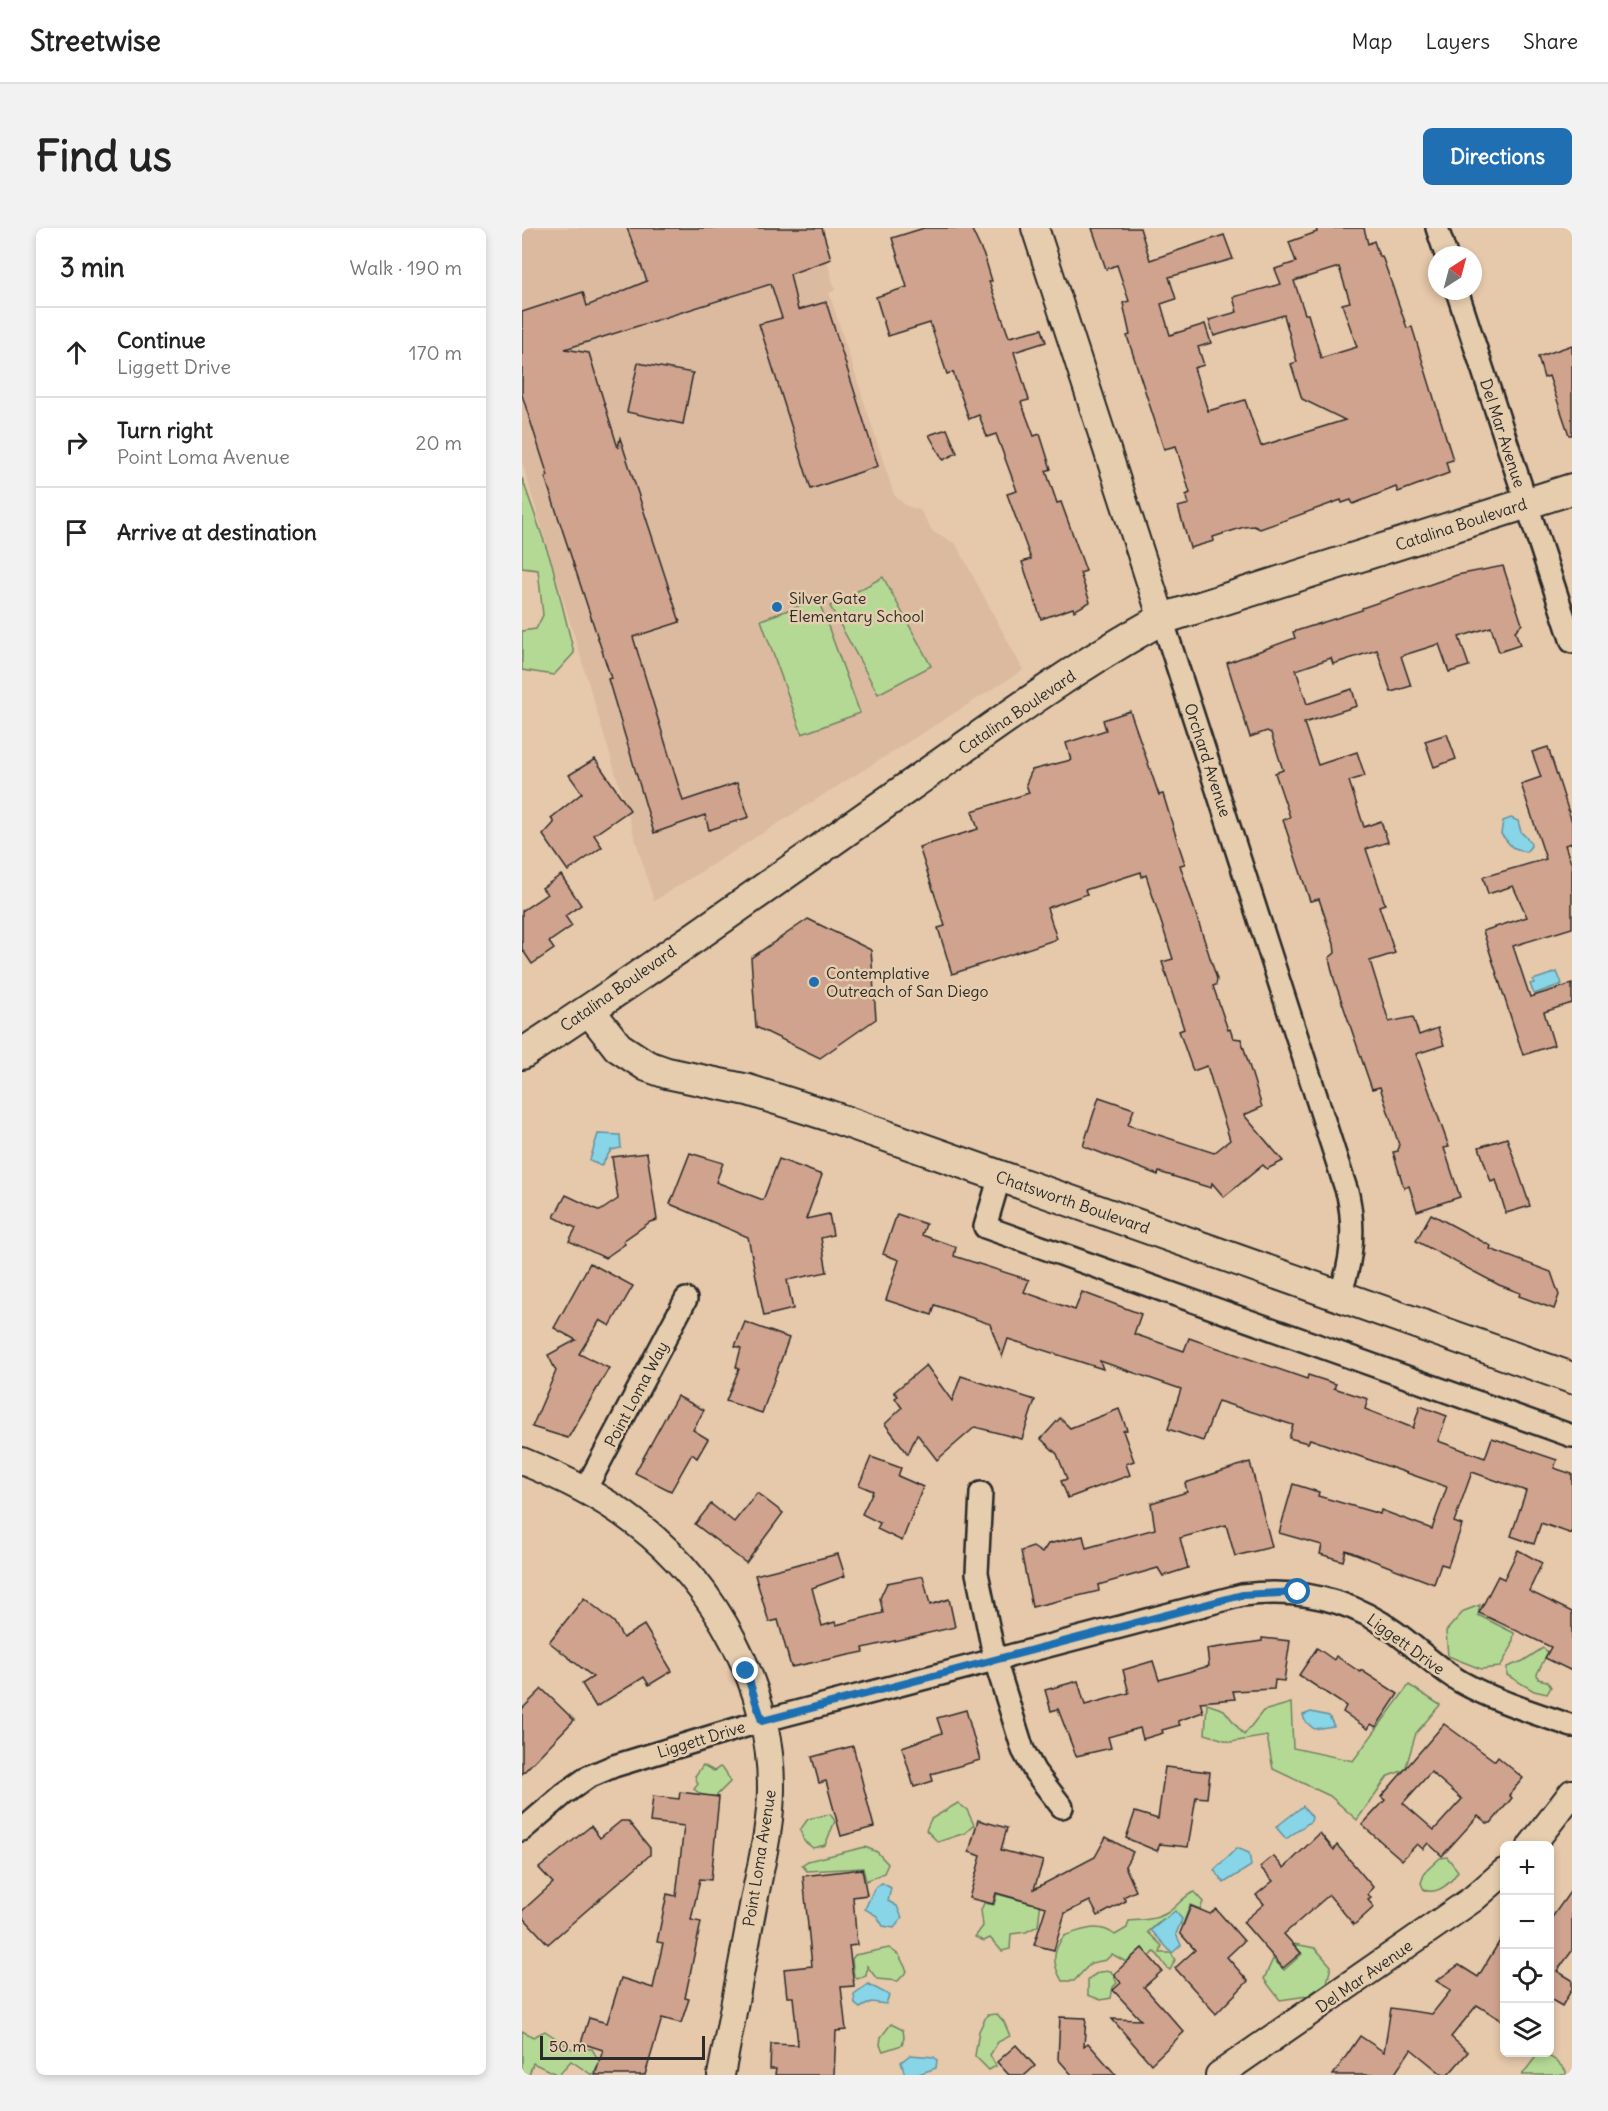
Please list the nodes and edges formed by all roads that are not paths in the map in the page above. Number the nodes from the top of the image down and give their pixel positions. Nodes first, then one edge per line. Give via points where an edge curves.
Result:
1 (1035, 228) edge
2 (1437, 228) edge
3 (1443, 246) edge
4 (1460, 300) edge
5 (1572, 489) edge
6 (1526, 504) junction
7 (1162, 619) junction
8 (1572, 642) edge
9 (589, 1010) junction
10 (522, 1054) edge
11 (1000, 1176) junction
12 (1339, 1296) junction
13 (686, 1299) dead end
14 (1572, 1378) edge
15 (1572, 1436) edge
16 (522, 1461) edge
17 (585, 1490) junction
18 (981, 1493) dead end
19 (995, 1660) junction
20 (762, 1721) junction
21 (1572, 1726) edge
22 (1572, 1793) edge
23 (1062, 1807) dead end
24 (522, 1830) edge
25 (1534, 1841) edge
26 (1500, 1875) edge
27 (721, 2075) edge
28 (1219, 2075) edge

1 - 7 street, Orchard Avenue
2 - 3 street
4 - 6 street, Del Mar Avenue
5 - 6 main road, Catalina Boulevard
6 - 7 main road, Catalina Boulevard
6 - 8 street, Del Mar Avenue
7 - 9 main road, Catalina Boulevard via 968,745
7 - 12 street, Orchard Avenue via 1348,1195 1350,1262
9 - 10 main road, Catalina Boulevard
9 - 11 main road, Chatsworth Boulevard via 618,1047 647,1066 776,1098
11 - 12 main road, Chatsworth Boulevard
11 - 15 street via 985,1227
12 - 14 main road, Chatsworth Boulevard
13 - 17 street, Point Loma Way
16 - 17 street, Point Loma Avenue
17 - 20 street, Point Loma Avenue via 654,1538 704,1594 741,1658
18 - 19 street via 977,1573
19 - 20 street, Liggett Drive
19 - 21 street, Liggett Drive via 1242,1595 1298,1592 1361,1611 1469,1686
19 - 23 street via 1023,1750
20 - 24 street, Liggett Drive via 614,1766 564,1794
20 - 27 street, Point Loma Avenue via 770,1776 769,1814
22 - 25 street
26 - 28 street, Del Mar Avenue via 1473,1899

